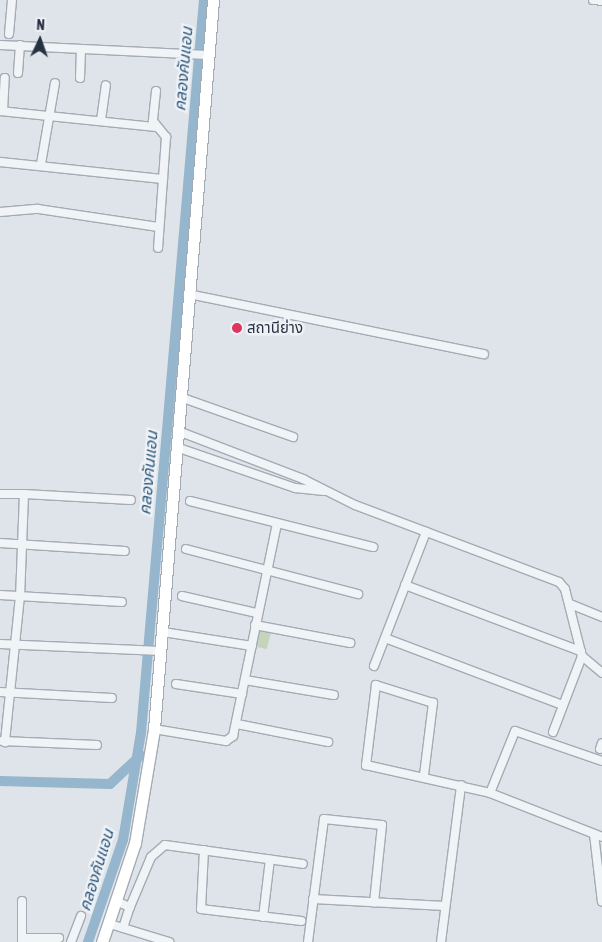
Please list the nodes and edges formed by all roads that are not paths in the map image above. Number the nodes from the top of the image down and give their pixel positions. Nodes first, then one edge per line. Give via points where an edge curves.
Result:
1 (12, 0) edge
2 (213, 0) edge
3 (593, 0) edge
4 (602, 1) edge
5 (9, 34) dead end
6 (0, 45) edge
7 (20, 45) junction
8 (81, 49) junction
9 (205, 55) junction
10 (18, 73) dead end
11 (5, 78) dead end
12 (80, 78) dead end
13 (55, 83) dead end
14 (106, 85) dead end
15 (156, 91) dead end
16 (2, 111) edge
17 (50, 114) junction
18 (101, 120) junction
19 (156, 127) junction
20 (0, 162) edge
21 (41, 164) junction
22 (163, 179) junction
23 (0, 212) edge
24 (158, 227) junction
25 (158, 248) dead end
26 (188, 294) junction
27 (484, 354) dead end
28 (180, 397) junction
29 (178, 431) junction
30 (294, 436) dead end
31 (176, 447) junction
32 (326, 491) junction
33 (0, 494) edge
34 (24, 494) junction
35 (130, 500) dead end
36 (190, 501) dead end
37 (276, 523) junction
38 (426, 532) junction
39 (0, 542) edge
40 (22, 544) junction
41 (373, 547) dead end
42 (186, 549) dead end
43 (125, 551) dead end
44 (267, 571) junction
45 (405, 585) junction
46 (358, 594) dead end
47 (0, 595) edge
48 (20, 596) junction
49 (182, 596) dead end
50 (122, 602) dead end
51 (570, 604) junction
52 (258, 613) junction
53 (602, 617) edge
54 (255, 625) junction
55 (163, 632) junction
56 (384, 638) junction
57 (350, 643) dead end
58 (0, 644) edge
59 (16, 645) junction
60 (252, 646) junction
61 (159, 651) junction
62 (581, 653) junction
63 (374, 666) dead end
64 (602, 673) edge
65 (246, 680) junction
66 (176, 684) dead end
67 (0, 692) edge
68 (10, 692) junction
69 (242, 694) junction
70 (334, 695) dead end
71 (112, 698) dead end
72 (562, 706) junction
73 (237, 724) junction
74 (154, 729) junction
75 (553, 732) dead end
76 (2, 741) edge
77 (328, 742) dead end
78 (97, 745) dead end
79 (602, 761) edge
80 (424, 775) junction
81 (461, 785) junction
82 (490, 793) junction
83 (599, 835) edge
84 (204, 850) junction
85 (270, 859) junction
86 (303, 864) dead end
87 (313, 899) junction
88 (22, 901) dead end
89 (118, 902) junction
90 (602, 902) edge
91 (374, 903) junction
92 (445, 906) junction
93 (130, 907) junction
94 (81, 916) dead end
95 (263, 917) junction
96 (300, 921) dead end
97 (110, 924) junction
98 (123, 928) junction
99 (59, 938) dead end
100 (22, 940) edge
101 (71, 942) edge
102 (102, 942) edge
103 (168, 942) edge
104 (308, 942) edge
105 (441, 942) edge

1 - 5 street
2 - 9 street
3 - 4 street
6 - 7 street
7 - 8 street
7 - 10 street
8 - 9 street
8 - 12 street
9 - 26 street
11 - 16 street
13 - 17 street
14 - 18 street
15 - 19 street via 152,114
16 - 17 street
17 - 18 street
17 - 21 street
18 - 19 street
19 - 22 street via 166,137
20 - 21 street
21 - 22 street
22 - 24 street
23 - 24 street via 38,209
24 - 25 street
26 - 27 street
26 - 28 street
28 - 29 street
28 - 30 street
29 - 31 street
29 - 32 street
31 - 32 street via 295,488
31 - 55 street
32 - 38 street
33 - 34 street
34 - 35 street
34 - 40 street
36 - 37 street
37 - 41 street
37 - 44 street
38 - 45 street
38 - 51 street via 559,582
39 - 40 street
40 - 43 street
40 - 48 street
42 - 44 street
44 - 46 street
44 - 52 street
45 - 56 street
45 - 62 street
47 - 48 street
48 - 50 street
48 - 59 street
49 - 52 street
51 - 53 street
51 - 62 street
52 - 54 street
54 - 57 street
54 - 60 street
55 - 60 street
55 - 61 street
56 - 63 street
56 - 72 street
58 - 59 street
59 - 61 street via 123,646
59 - 68 street
60 - 65 street
61 - 74 street
62 - 64 street
62 - 72 street
65 - 69 street
65 - 70 street
66 - 69 street
67 - 68 street
68 - 71 street
68 - 76 street
69 - 73 street
72 - 75 street
73 - 74 street via 233,736 226,741
73 - 77 street
74 - 89 street via 140,817
76 - 78 street
79 - 82 street via 515,731
80 - 80 street via 433,703 376,685 365,762
80 - 81 street
81 - 82 street
81 - 92 street
82 - 83 street
83 - 90 street
84 - 85 street
84 - 93 street via 166,845 156,850
84 - 95 street via 200,908
85 - 86 street
85 - 95 street
87 - 91 street
87 - 91 street via 326,818 382,825
87 - 104 street
88 - 100 street
89 - 93 street
89 - 97 street
91 - 92 street
92 - 105 street
93 - 98 street
94 - 101 street
95 - 96 street
97 - 98 street
97 - 102 street
98 - 103 street
99 - 100 street

